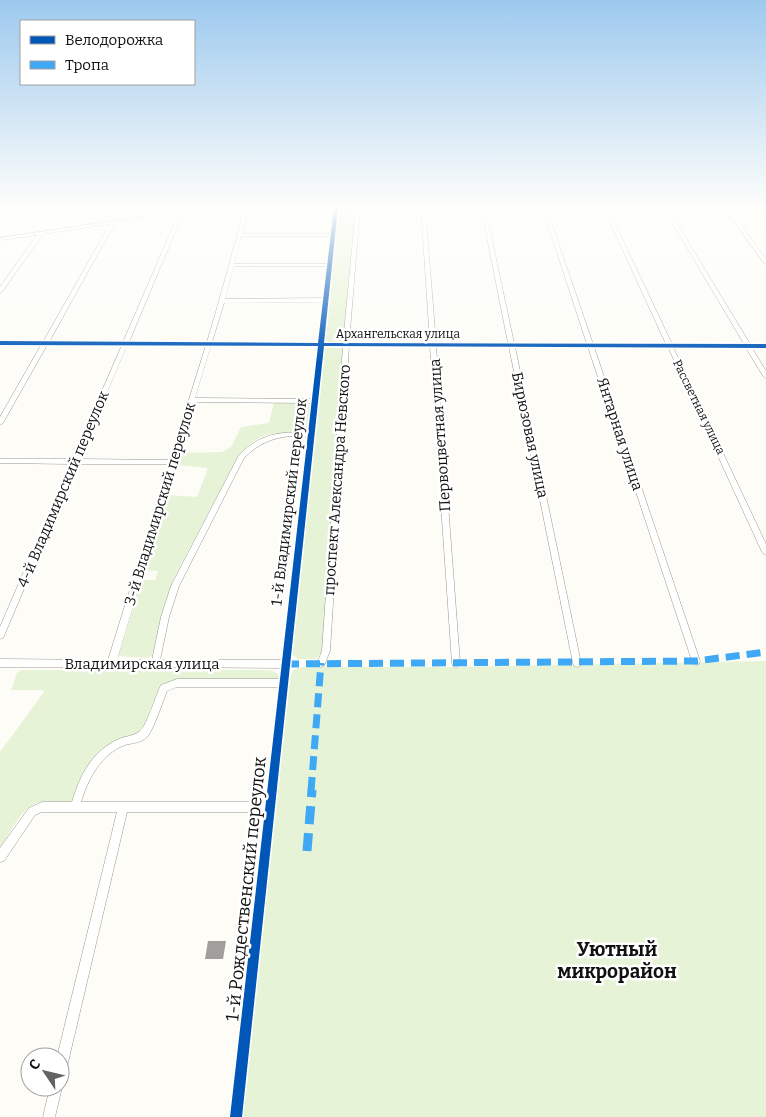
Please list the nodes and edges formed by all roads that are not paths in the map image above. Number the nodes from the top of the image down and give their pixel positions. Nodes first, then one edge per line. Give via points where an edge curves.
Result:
1 (23, 259) edge
2 (92, 259) edge
3 (161, 259) edge
4 (234, 259) edge
5 (330, 259) edge
6 (353, 259) edge
7 (427, 259) edge
8 (494, 259) edge
9 (562, 259) edge
10 (629, 259) edge
11 (696, 259) edge
12 (232, 265) junction
13 (329, 265) junction
14 (0, 291) edge
15 (325, 300) junction
16 (222, 301) junction
17 (126, 342) junction
18 (0, 343) edge
19 (46, 343) junction
20 (208, 343) junction
21 (322, 344) junction
22 (346, 345) junction
23 (433, 345) junction
24 (512, 345) junction
25 (591, 346) junction
26 (669, 346) junction
27 (748, 346) junction
28 (766, 346) edge
29 (766, 376) edge
30 (192, 400) junction
31 (315, 401) junction
32 (0, 423) edge
33 (311, 435) junction
34 (0, 461) edge
35 (75, 461) junction
36 (172, 462) junction
37 (766, 552) edge
38 (0, 636) edge
39 (696, 660) dead end
40 (321, 663) dead end
41 (456, 663) dead end
42 (577, 663) dead end
43 (0, 664) edge
44 (111, 664) junction
45 (285, 664) junction
46 (155, 665) junction
47 (283, 683) junction
48 (75, 807) junction
49 (270, 807) junction
50 (123, 808) junction
51 (0, 857) edge
52 (66, 1047) edge
53 (54, 1097) edge
54 (49, 1117) edge
55 (236, 1117) edge

1 - 14 street
2 - 19 street
3 - 17 street, 4-й Владимирский переулок
4 - 12 street, 3-й Владимирский переулок
5 - 13 street
6 - 22 street, проспект Александра Невского
7 - 23 street, Первоцветная улица
8 - 24 street, Бирюзовая улица
9 - 25 street, Янтарная улица
10 - 26 street, Рассветная улица
11 - 27 street
12 - 13 street
12 - 16 street, 3-й Владимирский переулок
13 - 15 street
15 - 16 street
15 - 21 street
16 - 20 street, 3-й Владимирский переулок
17 - 19 street, Архангельская улица
17 - 20 street, Архангельская улица
17 - 35 street, 4-й Владимирский переулок
18 - 19 street, Архангельская улица
19 - 32 street
20 - 21 street, Архангельская улица
20 - 30 street, 3-й Владимирский переулок
21 - 22 street, Архангельская улица
21 - 31 street, 1-й Владимирский переулок
22 - 23 street, Архангельская улица
22 - 40 street, проспект Александра Невского via 326,651
23 - 24 street, Архангельская улица
23 - 41 street, Первоцветная улица
24 - 25 street, Архангельская улица
24 - 42 street, Бирюзовая улица
25 - 26 street, Архангельская улица
25 - 39 street, Янтарная улица
26 - 27 street, Архангельская улица
26 - 37 street, Рассветная улица
27 - 28 street, Архангельская улица
27 - 29 street
30 - 31 street
30 - 36 street, 3-й Владимирский переулок
31 - 33 street, 1-й Владимирский переулок
33 - 45 street, 1-й Владимирский переулок
33 - 46 street via 270,436 250,447 241,457 174,586
34 - 35 street
35 - 36 street
35 - 38 street, 4-й Владимирский переулок
36 - 44 street, 3-й Владимирский переулок
43 - 44 street, Владимирская улица
44 - 46 street, Владимирская улица
45 - 46 street, Владимирская улица
45 - 47 street, 1-й Рождественский переулок
47 - 48 street via 177,683 164,688 141,738 121,742 95,762 86,774
47 - 49 street, 1-й Рождественский переулок
48 - 50 street
48 - 51 street via 42,807 32,811
49 - 50 street
49 - 55 street, 1-й Рождественский переулок
50 - 52 street
53 - 54 street

